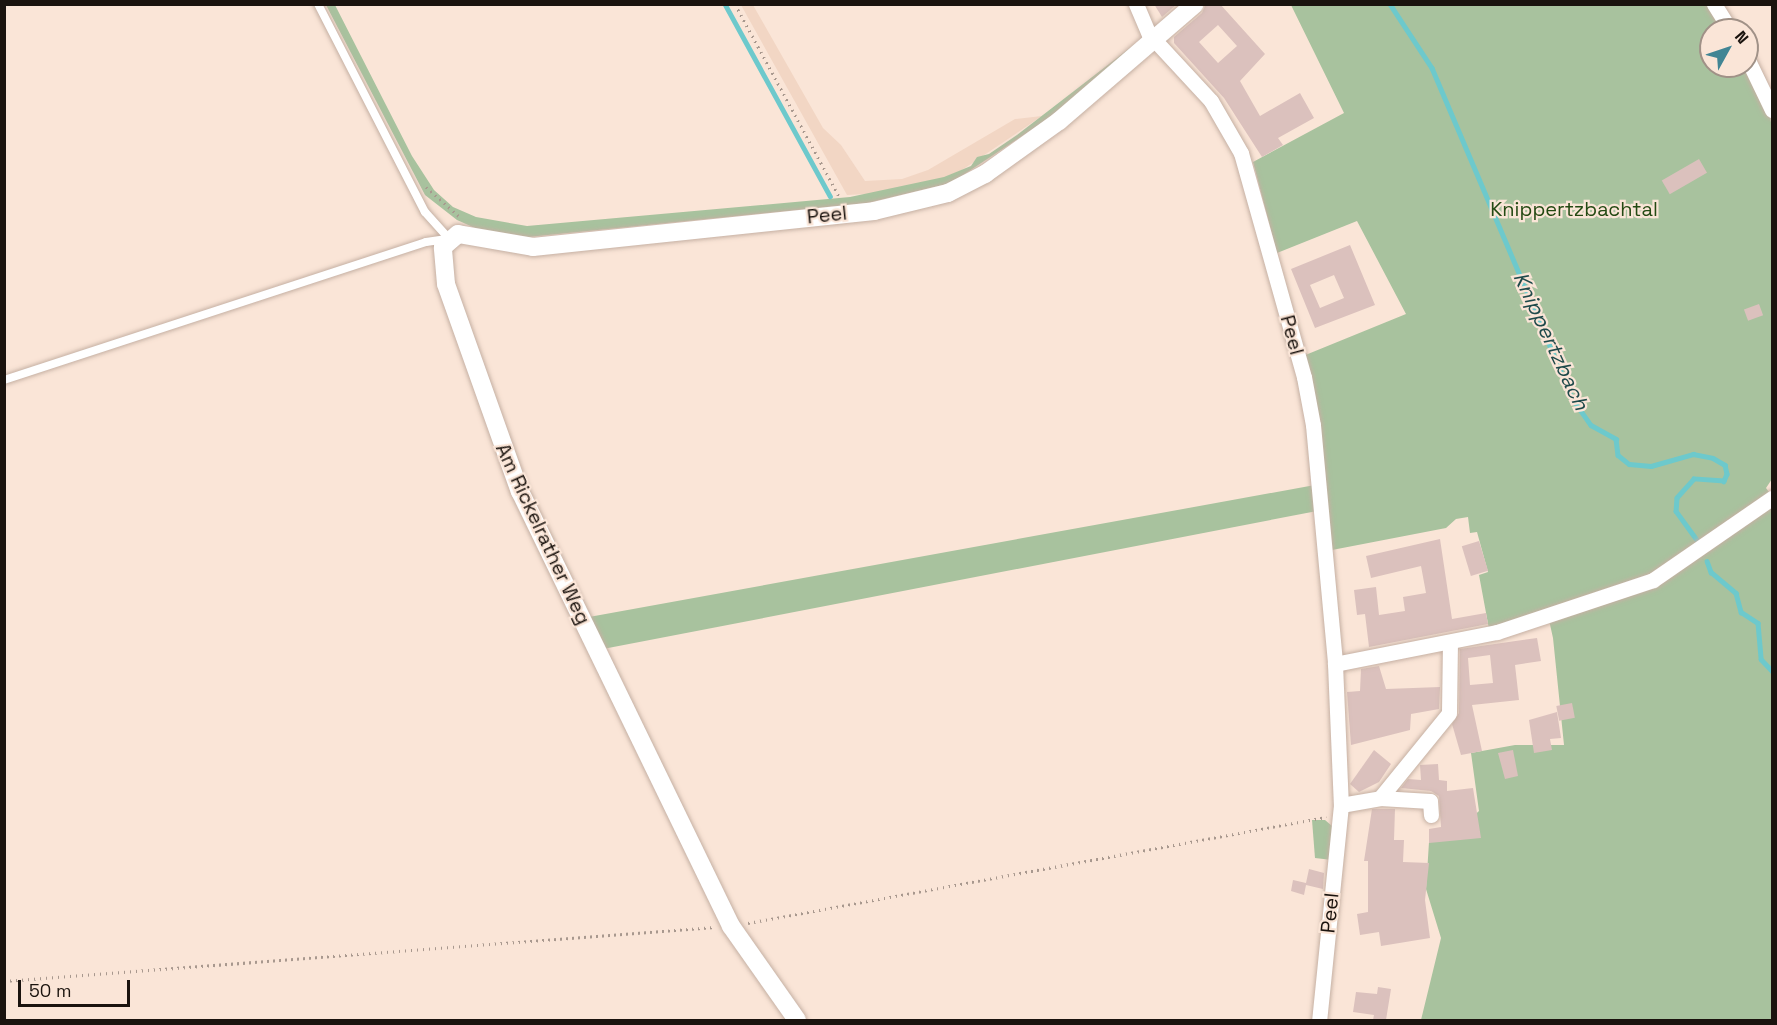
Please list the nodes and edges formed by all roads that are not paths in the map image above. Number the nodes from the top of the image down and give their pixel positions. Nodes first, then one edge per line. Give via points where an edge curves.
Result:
1 (318, 4) edge
2 (1136, 4) edge
3 (1195, 4) edge
4 (1714, 4) edge
5 (1723, 18) edge
6 (1155, 39) junction
7 (1757, 78) edge
8 (1773, 110) edge
9 (449, 239) junction
10 (4, 380) edge
11 (1772, 498) edge
12 (1450, 642) junction
13 (1335, 664) junction
14 (1380, 798) junction
15 (1340, 810) junction
16 (1431, 815) dead end
17 (797, 1020) edge
18 (1318, 1020) edge

1 - 9 lane via 425,212
2 - 6 street, Peel
3 - 6 street, Peel
4 - 5 street
6 - 9 street, Peel via 1059,121 985,174 948,193 910,205 533,247 463,234
6 - 13 street, Peel via 1222,118 1241,153 1256,196 1313,425
7 - 8 street
9 - 10 lane via 426,242
9 - 17 street, Am Rickelrather Weg via 442,252 446,284 520,492 731,926
11 - 12 street via 1653,580 1497,632
12 - 13 street
12 - 14 street via 1449,712
13 - 15 street, Peel
14 - 15 street
14 - 16 street via 1430,801
15 - 18 street, Peel

